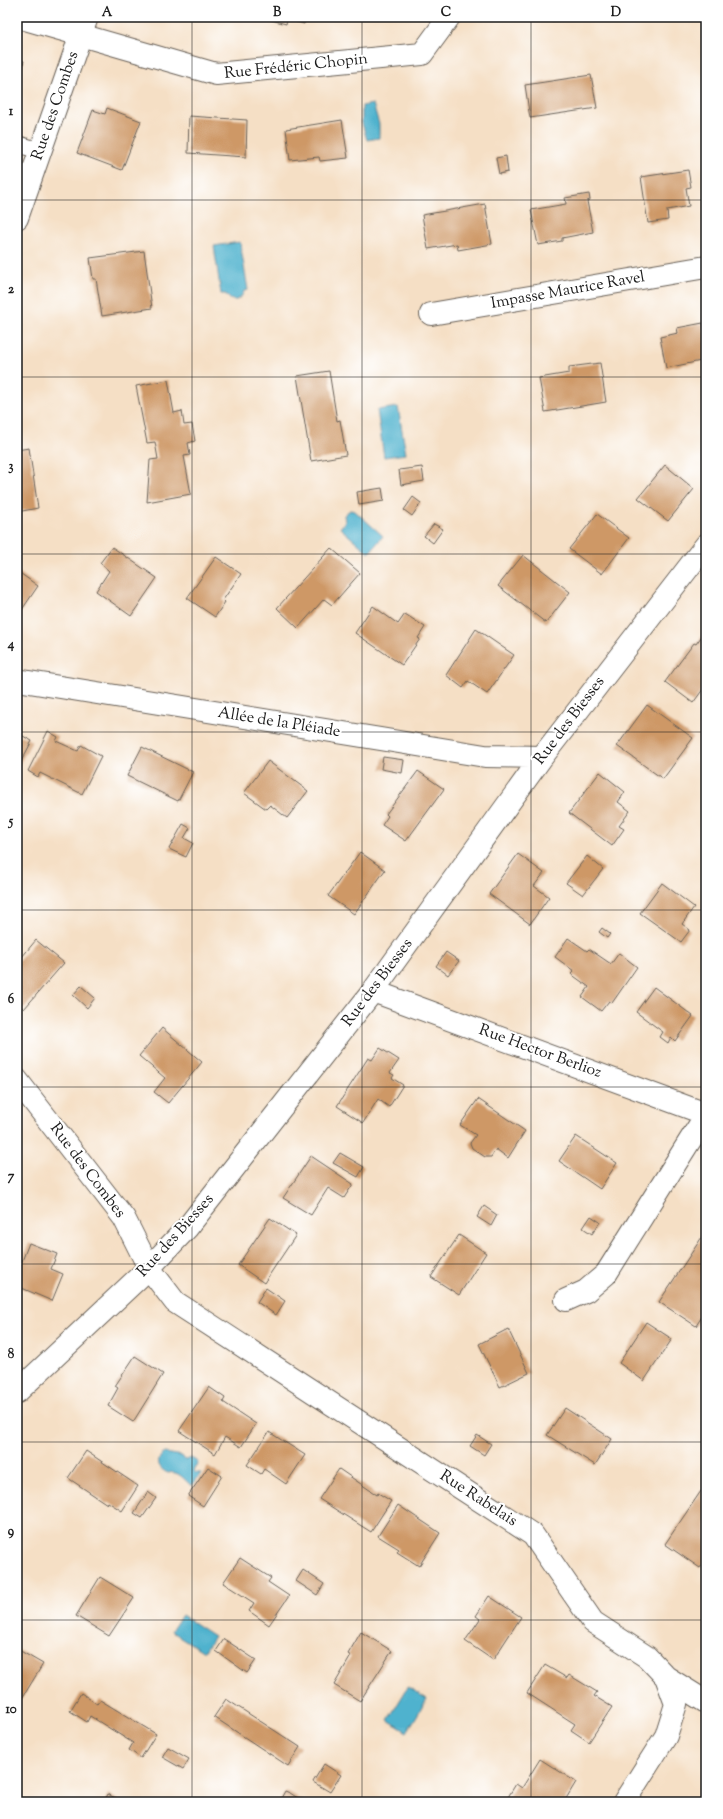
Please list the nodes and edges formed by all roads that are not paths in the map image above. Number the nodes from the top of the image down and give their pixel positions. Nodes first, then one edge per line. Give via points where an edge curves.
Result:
1 (18, 17) edge
2 (449, 17) edge
3 (84, 27) edge
4 (17, 144) edge
5 (41, 151) junction
6 (17, 218) edge
7 (706, 267) edge
8 (431, 314) dead end
9 (706, 545) edge
10 (17, 680) edge
11 (542, 757) junction
12 (373, 991) junction
13 (17, 1080) edge
14 (706, 1114) edge
15 (149, 1268) junction
16 (566, 1300) dead end
17 (17, 1392) edge
18 (666, 1677) junction
19 (706, 1702) edge
20 (624, 1802) edge

1 - 3 street, Rue Frédéric Chopin
2 - 3 street, Rue Frédéric Chopin via 422,54 216,74
3 - 5 street, Rue des Combes
4 - 5 lane
5 - 6 street, Rue des Combes
7 - 8 street, Impasse Maurice Ravel
9 - 11 street, Rue des Biesses
10 - 11 street, Allée de la Pléiade via 485,756
11 - 12 street, Rue des Biesses
12 - 14 street, Rue Hector Berlioz
12 - 15 street, Rue des Biesses via 186,1228
13 - 15 street, Rue des Combes via 124,1218
14 - 16 street via 606,1274 586,1291
15 - 17 street, Rue des Biesses
15 - 18 street, Rue Rabelais via 175,1302 533,1535 593,1622 646,1657
18 - 19 street
18 - 20 street, Rue Rabelais via 676,1704 666,1736

